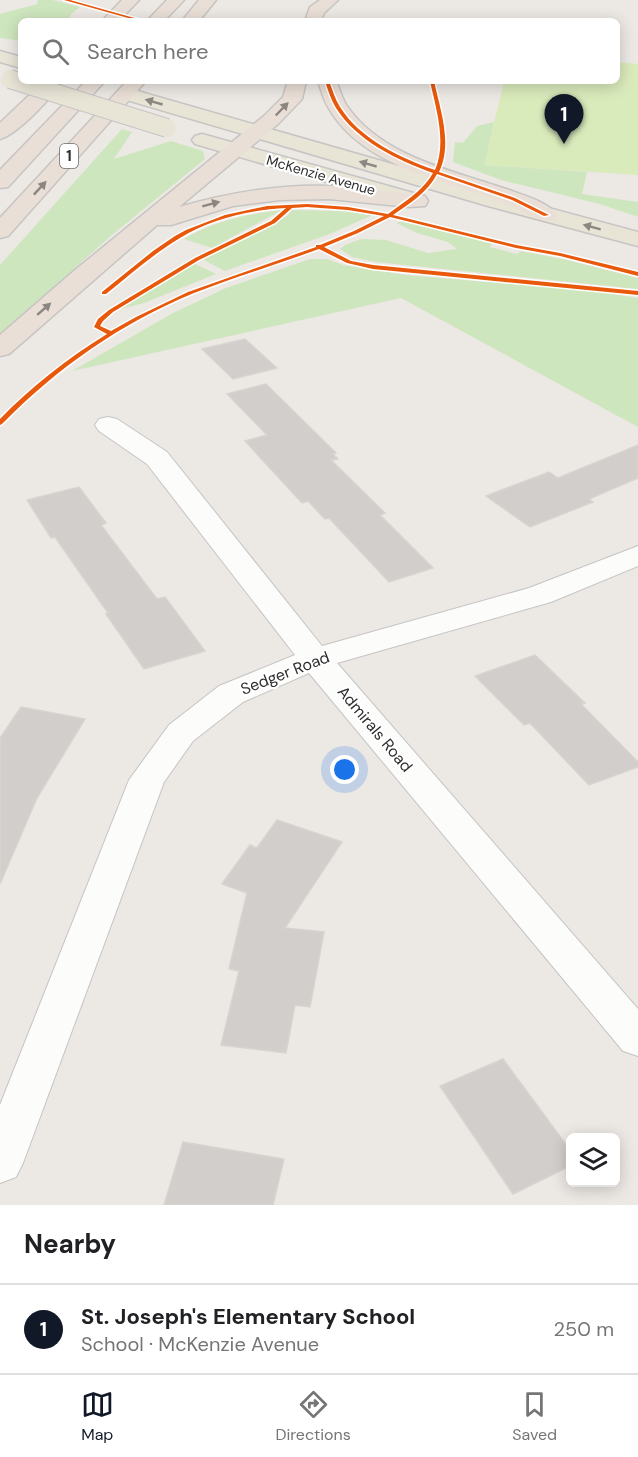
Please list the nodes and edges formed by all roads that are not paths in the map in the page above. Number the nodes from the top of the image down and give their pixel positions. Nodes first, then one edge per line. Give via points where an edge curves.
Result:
1 (131, 0) edge
2 (176, 0) edge
3 (208, 0) edge
4 (331, 0) edge
5 (113, 18) edge
6 (158, 18) edge
7 (192, 18) edge
8 (315, 18) edge
9 (330, 18) edge
10 (0, 56) edge
11 (18, 62) edge
12 (27, 84) edge
13 (51, 84) edge
14 (91, 84) edge
15 (93, 84) edge
16 (134, 84) edge
17 (296, 84) edge
18 (328, 84) edge
19 (0, 132) edge
20 (258, 132) junction
21 (236, 150) junction
22 (0, 182) edge
23 (417, 201) junction
24 (546, 215) junction
25 (0, 231) edge
26 (136, 231) junction
27 (638, 239) edge
28 (638, 252) edge
29 (0, 348) edge
30 (108, 425) dead end
31 (638, 555) edge
32 (315, 659) junction
33 (638, 1039) edge
34 (0, 1163) edge

1 - 5 highway
2 - 6 highway
3 - 7 highway
4 - 8 highway via 316,11
4 - 9 highway
10 - 11 main road
12 - 21 main road, McKenzie Avenue, bridge
13 - 19 highway
20 -> 14 main road, McKenzie Avenue
15 - 22 highway, 1
25 -> 16 highway, 1
20 -> 17 highway via 292,99
18 - 24 highway via 341,114 377,144 428,170 510,197
20 - 21 highway
24 -> 20 main road, McKenzie Avenue
21 - 23 main road, McKenzie Avenue
21 - 26 highway
26 -> 23 highway via 190,210 248,196 314,192
23 - 28 main road, McKenzie Avenue via 618,251
27 -> 24 main road, McKenzie Avenue
29 -> 26 highway
30 - 32 street, Admirals Road via 157,458
31 - 32 street, Sedger Road via 540,595
32 - 33 street, Admirals Road
32 - 34 street, Sedger Road via 231,694 181,734 147,780

